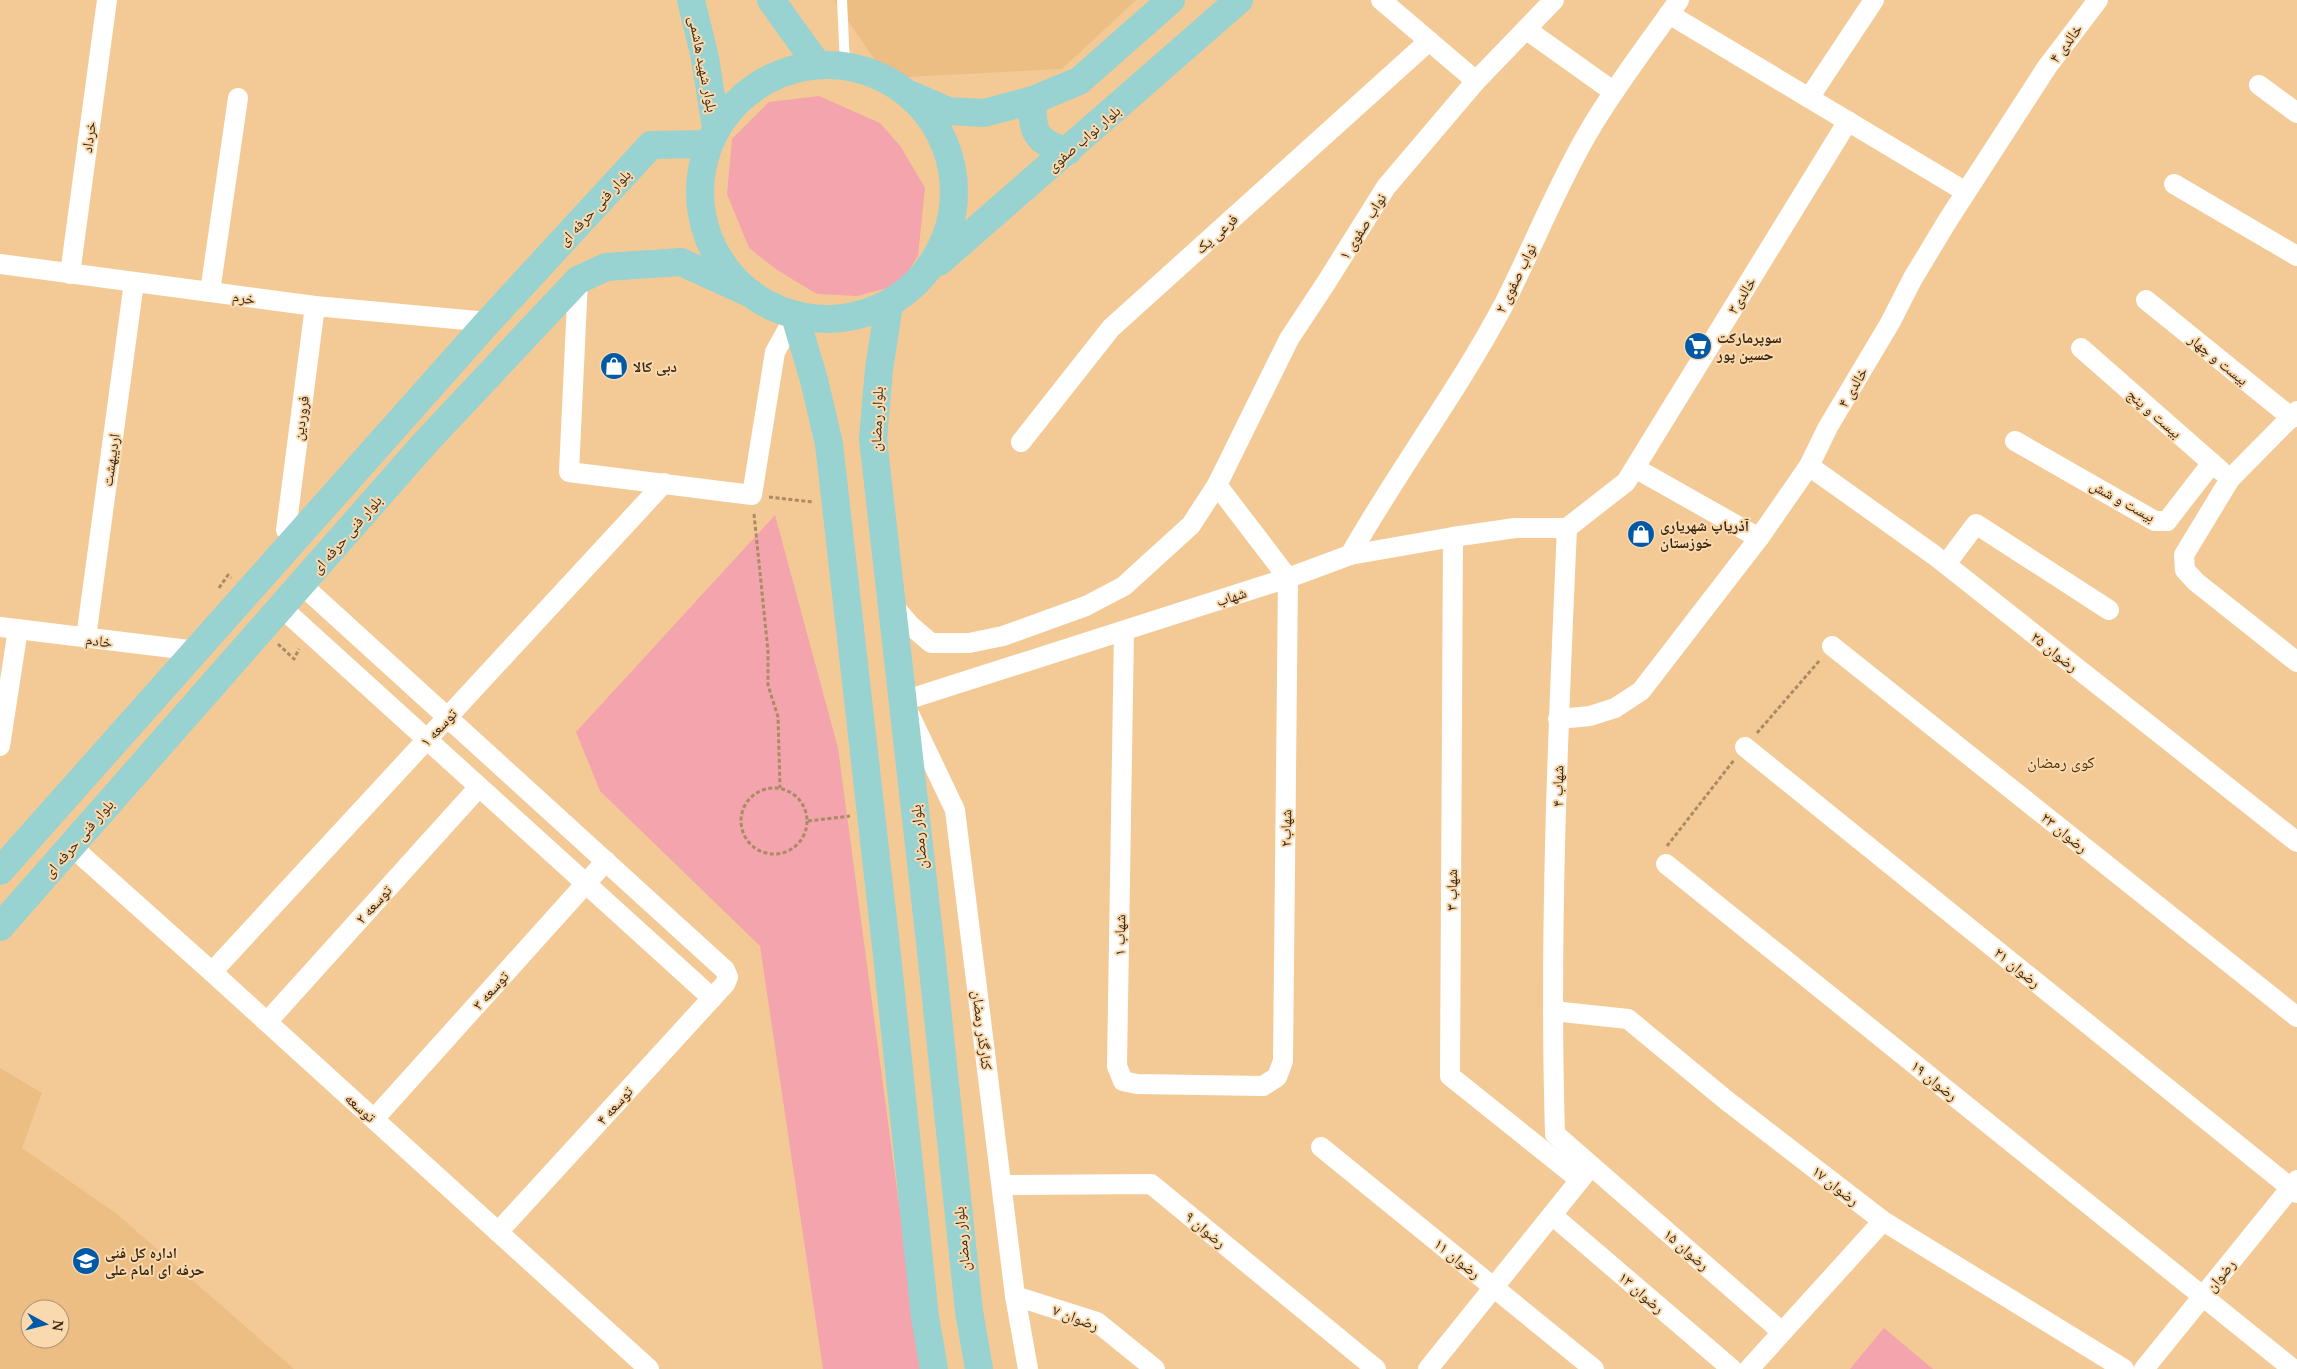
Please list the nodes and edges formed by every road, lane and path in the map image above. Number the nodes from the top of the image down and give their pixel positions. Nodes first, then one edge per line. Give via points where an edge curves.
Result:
1 (106, 0) edge
2 (691, 0) edge
3 (771, 0) edge
4 (842, 0) edge
5 (1170, 0) edge
6 (1239, 0) edge
7 (1381, 0) edge
8 (1554, 0) edge
9 (1874, 0) edge
10 (2098, 0) edge
11 (1674, 7) edge
12 (1528, 30) junction
13 (1429, 41) junction
14 (817, 64) junction
15 (845, 66) junction
16 (1476, 81) junction
17 (2259, 85) dead end
18 (1614, 92) junction
19 (911, 94) junction
20 (238, 98) dead end
21 (1809, 98) junction
22 (1033, 100) junction
23 (2297, 113) edge
24 (1848, 122) junction
25 (712, 136) junction
26 (1068, 151) junction
27 (2174, 184) dead end
28 (1966, 192) junction
29 (2297, 256) edge
30 (0, 264) edge
31 (70, 274) junction
32 (925, 275) junction
33 (578, 280) junction
34 (134, 282) junction
35 (210, 292) junction
36 (747, 292) junction
37 (2146, 300) dead end
38 (889, 304) junction
39 (315, 306) junction
40 (795, 316) junction
41 (488, 322) junction
42 (2080, 348) dead end
43 (2294, 414) edge
44 (2015, 441) dead end
45 (1021, 442) dead end
46 (2212, 463) junction
47 (1809, 466) junction
48 (1635, 468) junction
49 (2230, 480) junction
50 (664, 483) junction
51 (1217, 485) junction
52 (752, 495) junction
53 (836, 505) junction
54 (1567, 528) junction
55 (286, 530) dead end
56 (1453, 537) junction
57 (1759, 538) junction
58 (1350, 555) junction
59 (1946, 564) junction
60 (1288, 578) junction
61 (302, 584) junction
62 (891, 603) junction
63 (282, 608) junction
64 (2109, 610) dead end
65 (9, 628) edge
66 (1124, 631) junction
67 (86, 638) junction
68 (1832, 646) joint
69 (197, 651) junction
70 (2297, 662) edge
71 (902, 701) junction
72 (448, 717) junction
73 (1558, 719) junction
74 (427, 739) junction
75 (0, 746) edge
76 (1745, 747) junction
77 (479, 786) junction
78 (780, 788) junction
79 (871, 814) junction
80 (808, 821) junction
81 (2297, 842) edge
82 (71, 846) junction
83 (606, 861) junction
84 (1666, 864) joint
85 (0, 872) edge
86 (586, 884) junction
87 (0, 927) edge
88 (931, 951) junction
89 (887, 955) junction
90 (212, 972) junction
91 (712, 998) junction
92 (1553, 1011) junction
93 (2297, 1017) edge
94 (267, 1022) junction
95 (1277, 1076) joint
96 (374, 1119) junction
97 (1321, 1147) dead end
98 (1586, 1173) junction
99 (1003, 1185) junction
100 (2295, 1187) edge
101 (1552, 1215) junction
102 (1882, 1221) junction
103 (498, 1232) junction
104 (1494, 1288) junction
105 (1015, 1296) junction
106 (2203, 1296) junction
107 (1782, 1332) junction
108 (649, 1369) edge
109 (934, 1369) edge
110 (979, 1369) edge
111 (1028, 1369) edge
112 (1155, 1369) edge
113 (1376, 1369) edge
114 (1428, 1369) edge
115 (1594, 1369) edge
116 (1732, 1369) edge
117 (1749, 1369) edge
118 (2124, 1369) edge
119 (2144, 1369) edge
120 (2293, 1369) edge

1 - 31 street, خرداد
2 - 25 main road, بلوار شهید هاشمی via 703,49
3 - 14 main road
4 - 15 lane
5 - 22 main road via 1079,81
6 - 26 main road, بلوار نواب صفوی
7 - 13 street
8 - 12 street, نواب صفوی ۱
9 - 21 street
10 - 28 street, خالدی ۴ via 2047,67
11 - 18 street, نواب صفوی ۲
11 - 21 street
12 - 16 street, نواب صفوی ۱
12 - 18 street
13 - 16 street
13 - 45 street, فرعی یک via 1111,328
14 - 15 main road
14 - 25 main road via 777,74 742,96
15 - 19 main road via 887,78
16 - 51 street, نواب صفوی ۱ via 1386,187 1360,227 1289,339
17 - 23 street
18 - 58 street, نواب صفوی ۲ via 1556,192 1503,304 1439,415 1378,506
19 - 22 main road via 948,111 984,113
19 - 32 main road via 942,133 955,182 949,231
20 - 35 street
21 - 24 street
22 - 26 main road via 1034,132 1049,146
24 - 28 street
24 - 48 street, خالدی۳
25 - 36 main road via 700,184 704,225 720,262
25 - 41 main road, بلوار فنی حرفه ای via 651,145
26 - 32 main road, بلوار نواب صفوی
27 - 29 street
28 - 47 street, خالدی ۴ via 1913,278
30 - 31 street, خرم
31 - 34 street, خرم
32 - 38 main road, بلوار نواب صفوی
33 - 36 main road, بلوار فنی حرفه ای via 606,266 681,262
33 - 50 street via 569,472
33 - 61 main road, بلوار فنی حرفه ای via 425,443
34 - 35 street, خرم
34 - 67 street, اردیبهشت
35 - 39 street, خرم
36 - 40 main road, بلوار فنی حرفه ای
37 - 43 street, بیست و چهار
38 - 40 main road, بلوار نواب صفوی via 843,320
38 - 62 main road, بلوار رمضان via 872,439
39 - 41 street, خرم
39 - 55 street, فروردین
40 - 52 street via 775,352
40 - 53 main road via 829,444
41 - 69 main road, بلوار فنی حرفه ای
42 - 46 street, بیست و پنج
43 - 49 street
44 - 46 street, بیست و شش via 2155,520 2167,521
46 - 49 street, بیست و پنج
47 - 57 street, خالدی ۴
47 - 59 street, رضوان ۲۵
48 - 54 street, خالدی۳ via 1626,482
48 - 57 street
49 - 70 street via 2184,555 2185,570
50 - 52 street
50 - 72 street, توسعه ۱
51 - 60 street
51 - 62 street, نواب صفوی ۱ via 1191,525 1124,586 1086,606 1038,624 970,643 931,643
52 - 53 path
52 - 78 path via 768,651 768,685 778,717
53 - 79 main road
54 - 56 street, شهاب via 1515,528
54 - 73 street, شهاب ۴
56 - 58 street, شهاب
56 - 98 street, شهاب ۳ via 1450,1076
57 - 73 street, خالدی ۴ via 1641,691 1615,708 1590,716
58 - 60 street, شهاب
59 - 64 street via 1976,524
59 - 81 street, رضوان ۲۵
60 - 66 street, شهاب
60 - 95 street, شهاب۲ via 1283,1061
61 - 63 main road, بلوار فنی حرفه ای
61 - 72 street
62 - 71 main road, بلوار رمضان
63 - 74 street
63 - 82 main road, بلوار فنی حرفه ای
65 - 67 street, خادم
65 - 75 street
66 - 71 street, شهاب
66 - 95 street, شهاب ۱ via 1117,1066 1124,1081 1137,1084 1263,1086
67 - 69 street, خادم
68 - 76 path
68 - 93 street, رضوان ۲۳
69 - 85 main road, بلوار فنی حرفه ای
71 - 88 main road, بلوار رمضان
71 - 99 street, کنارگذر رمضان via 955,810
72 - 74 street, توسعه ۱
72 - 83 street
73 - 92 street, شهاب ۴
74 - 77 street
74 - 90 street, توسعه ۱
76 - 84 path via 1667,845
76 - 100 street, رضوان ۲۱
77 - 86 street
77 - 94 street, توسعه ۲
78 - 80 path via 800,799
78 - 80 path via 757,792 748,800 741,821 749,842 758,850 780,854 800,842
79 - 80 path
79 - 89 main road
82 - 87 main road, بلوار فنی حرفه ای
82 - 90 street, توسعه
83 - 86 street, توسعه ۳
83 - 91 street, توسعه ۴ via 725,970 728,977 725,984
84 - 106 street, رضوان ۱۹
86 - 91 street
86 - 96 street, توسعه ۳
88 - 89 main road
88 - 110 main road, بلوار رمضان via 968,1302
89 - 109 main road via 923,1298
90 - 94 street, توسعه
91 - 103 street, توسعه ۴
92 - 98 street, شهاب ۴ via 1555,1134
92 - 102 street, رضوان ۱۷ via 1628,1019
94 - 96 street, توسعه
96 - 103 street, توسعه
97 - 104 street, رضوان ۱۱
98 - 101 street
98 - 107 street, رضوان ۱۵
99 - 105 street, کنارگذر رمضان
99 - 113 street, رضوان ۹ via 1151,1184
100 - 106 street, رضوان
101 - 104 street
101 - 116 street, رضوان ۱۳
102 - 107 street
102 - 118 street, رضوان ۱۷
103 - 108 street, توسعه
104 - 114 street
104 - 115 street, رضوان ۱۱
105 - 111 street, کنارگذر رمضان
105 - 112 street, رضوان ۷ via 1097,1322
106 - 119 street, رضوان
106 - 120 street, رضوان ۱۹
107 - 117 street

